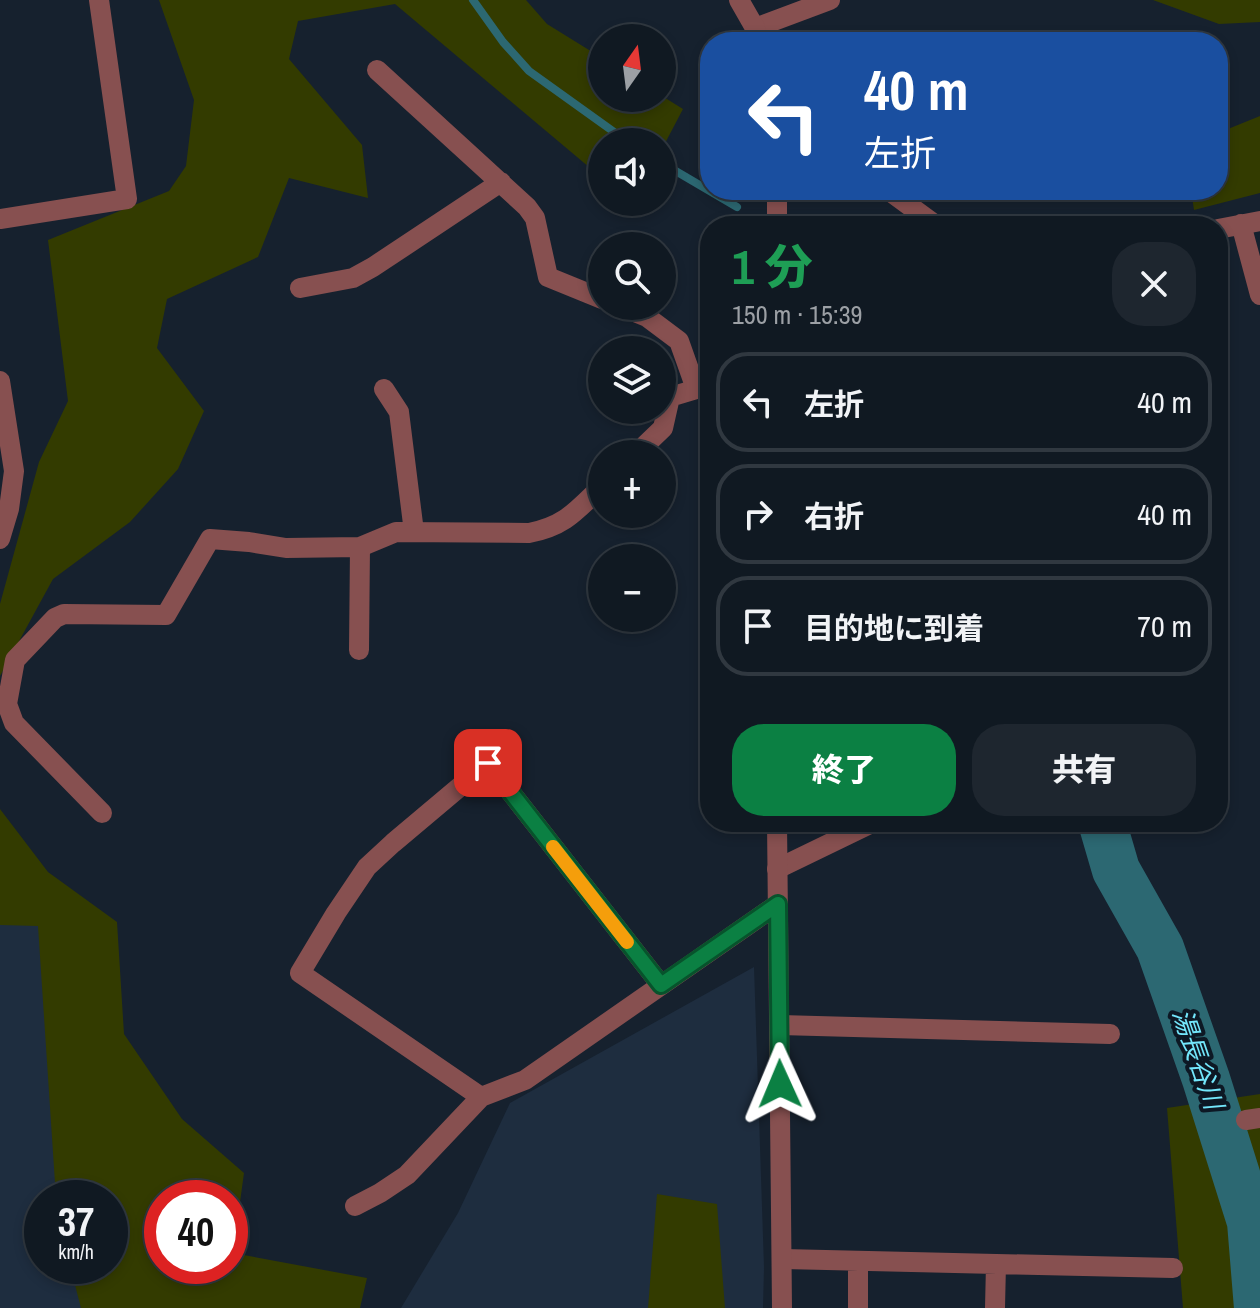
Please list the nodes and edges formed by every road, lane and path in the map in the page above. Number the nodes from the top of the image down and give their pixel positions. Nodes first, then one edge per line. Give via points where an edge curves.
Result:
1 (99, 0) edge
2 (739, 0) edge
3 (830, 0) edge
4 (755, 32) edge
5 (763, 32) edge
6 (377, 70) dead end
7 (501, 182) junction
8 (902, 200) edge
9 (923, 216) edge
10 (0, 219) edge
11 (1250, 222) edge
12 (1228, 227) edge
13 (300, 288) dead end
14 (588, 293) edge
15 (1260, 295) edge
16 (651, 320) edge
17 (0, 381) edge
18 (700, 381) edge
19 (700, 388) edge
20 (384, 389) dead end
21 (651, 440) edge
22 (588, 499) edge
23 (414, 532) junction
24 (0, 539) edge
25 (360, 547) junction
26 (359, 650) dead end
27 (102, 813) dead end
28 (777, 832) edge
29 (853, 832) edge
30 (777, 869) junction
31 (778, 904) junction
32 (661, 985) junction
33 (780, 1025) junction
34 (1110, 1034) dead end
35 (481, 1097) junction
36 (355, 1206) dead end
37 (783, 1259) junction
38 (858, 1261) junction
39 (996, 1264) junction
40 (1173, 1268) dead end
41 (782, 1308) edge
42 (858, 1308) edge
43 (995, 1308) edge

1 - 10 street via 127,199
2 - 4 street
3 - 5 street
6 - 7 street
7 - 13 street via 363,273
7 - 14 street via 535,218 548,277
8 - 9 street
11 - 12 street
11 - 15 street
16 - 18 street via 679,341
17 - 24 street via 14,471
19 - 21 street via 670,397 663,428
20 - 23 street via 399,412
22 - 23 street via 566,520 529,533
23 - 25 street via 396,532
25 - 26 street
25 - 27 street via 286,548 210,539 166,615 55,618 15,660 7,704 14,723
28 - 30 street
29 - 30 street
30 - 31 street
31 - 32 street
31 - 33 street
32 - 35 street via 525,1080
32 - 35 street via 488,763 367,867 300,973
33 - 34 street
33 - 37 street
35 - 36 street via 407,1175
37 - 38 street
37 - 41 street
38 - 39 street
38 - 42 street
39 - 40 street
39 - 43 street

